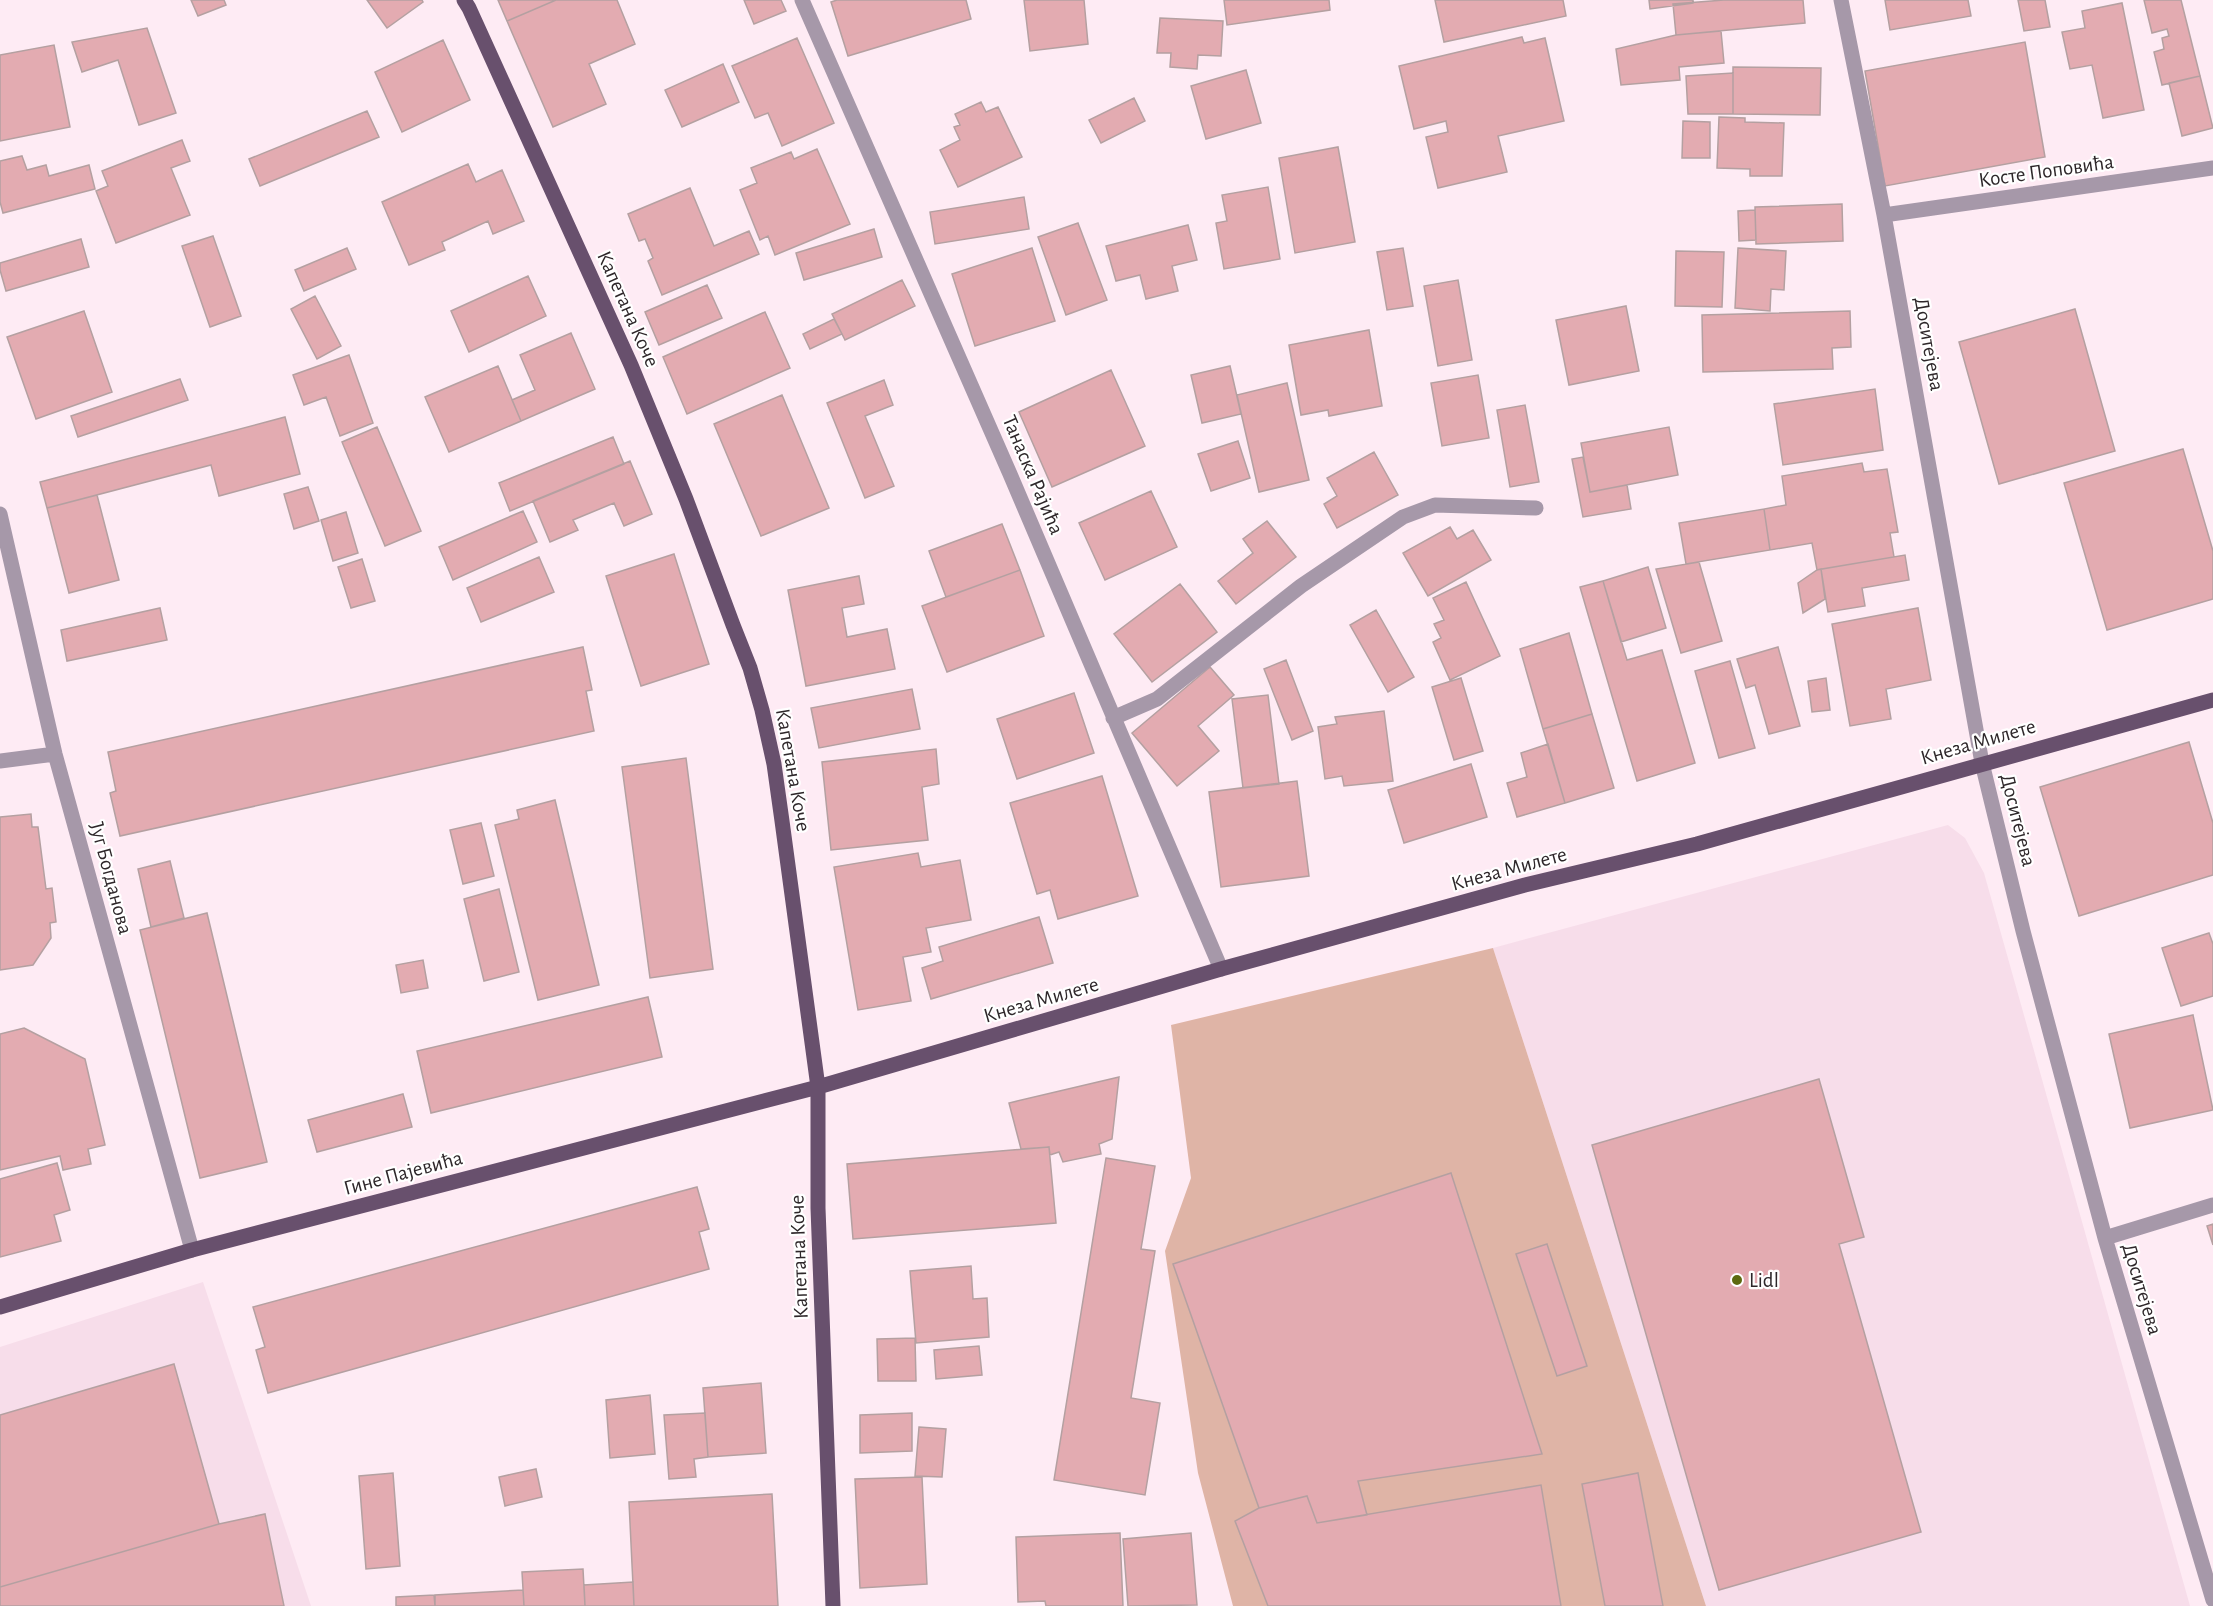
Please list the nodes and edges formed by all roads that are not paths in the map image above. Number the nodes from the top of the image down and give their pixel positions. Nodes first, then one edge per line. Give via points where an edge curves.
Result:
1 (464, 0) edge
2 (802, 0) edge
3 (1841, 0) edge
4 (2213, 168) edge
5 (1884, 215) junction
6 (1536, 508) dead end
7 (0, 514) edge
8 (2213, 700) edge
9 (1113, 718) junction
10 (55, 754) junction
11 (0, 761) edge
12 (1982, 763) junction
13 (1221, 969) junction
14 (818, 1087) junction
15 (2213, 1205) edge
16 (2105, 1238) junction
17 (192, 1250) junction
18 (0, 1307) edge
19 (2213, 1600) edge
20 (833, 1606) edge

1 - 14 main road, Капетана Коче via 631,365 750,668 774,764
2 - 9 street, Танаска Рајића
3 - 5 street, Доситејева
4 - 5 street, Косте Поповића
5 - 12 street, Доситејева
6 - 9 street via 1435,504 1403,517 1301,585 1157,699
7 - 10 street, Југ Богданова
8 - 12 main road, Кнеза Милете
9 - 13 street, Танаска Рајића
10 - 11 street
10 - 17 street, Југ Богданова
12 - 13 main road, Кнеза Милете via 1697,844 1525,885
12 - 16 street, Доситејева
13 - 14 main road, Кнеза Милете
14 - 17 main road, Гине Пајевића
14 - 20 main road, Капетана Коче via 818,1208
15 - 16 street
16 - 19 street, Доситејева
17 - 18 main road, Гине Пајевића

